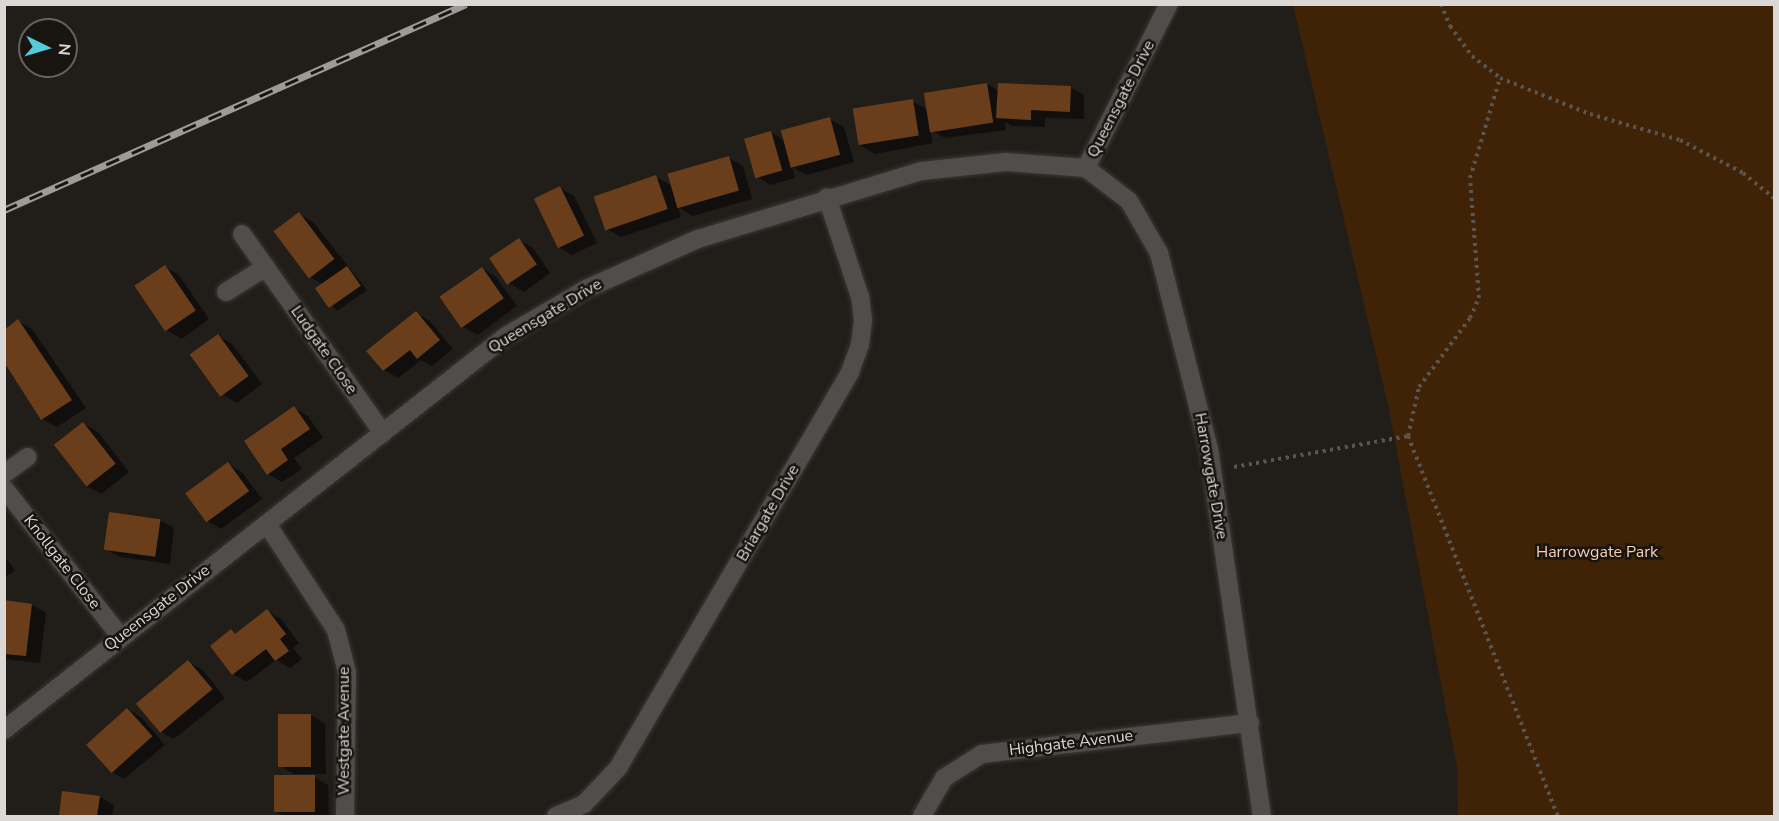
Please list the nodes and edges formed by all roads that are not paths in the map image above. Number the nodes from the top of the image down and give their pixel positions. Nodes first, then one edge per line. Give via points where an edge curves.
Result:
1 (1169, 4) edge
2 (1086, 168) junction
3 (827, 197) junction
4 (242, 234) dead end
5 (266, 267) junction
6 (226, 292) dead end
7 (383, 432) junction
8 (27, 457) dead end
9 (4, 474) edge
10 (4, 488) edge
11 (267, 524) junction
12 (120, 636) junction
13 (1250, 723) junction
14 (4, 730) edge
15 (589, 810) edge
16 (345, 816) edge
17 (556, 816) edge
18 (922, 816) edge
19 (1262, 816) edge

1 - 2 street, Queensgate Drive
2 - 3 street, Queensgate Drive via 996,163 922,171
2 - 13 street, Harrowgate Drive via 1129,201 1159,253 1213,471
3 - 7 street, Queensgate Drive via 698,239 586,289 506,336
3 - 15 street, Briargate Drive via 860,297 860,345 844,382 618,768
4 - 5 street, Ludgate Close
5 - 6 street
5 - 7 street, Ludgate Close
7 - 11 street, Queensgate Drive
8 - 9 street
10 - 12 street, Knollgate Close
11 - 12 street, Queensgate Drive
11 - 16 street, Westgate Avenue via 336,630 347,672
12 - 14 street, Queensgate Drive
13 - 18 street, Highgate Avenue via 982,754 944,778
13 - 19 street, Harrowgate Drive
15 - 17 street, Briargate Drive

